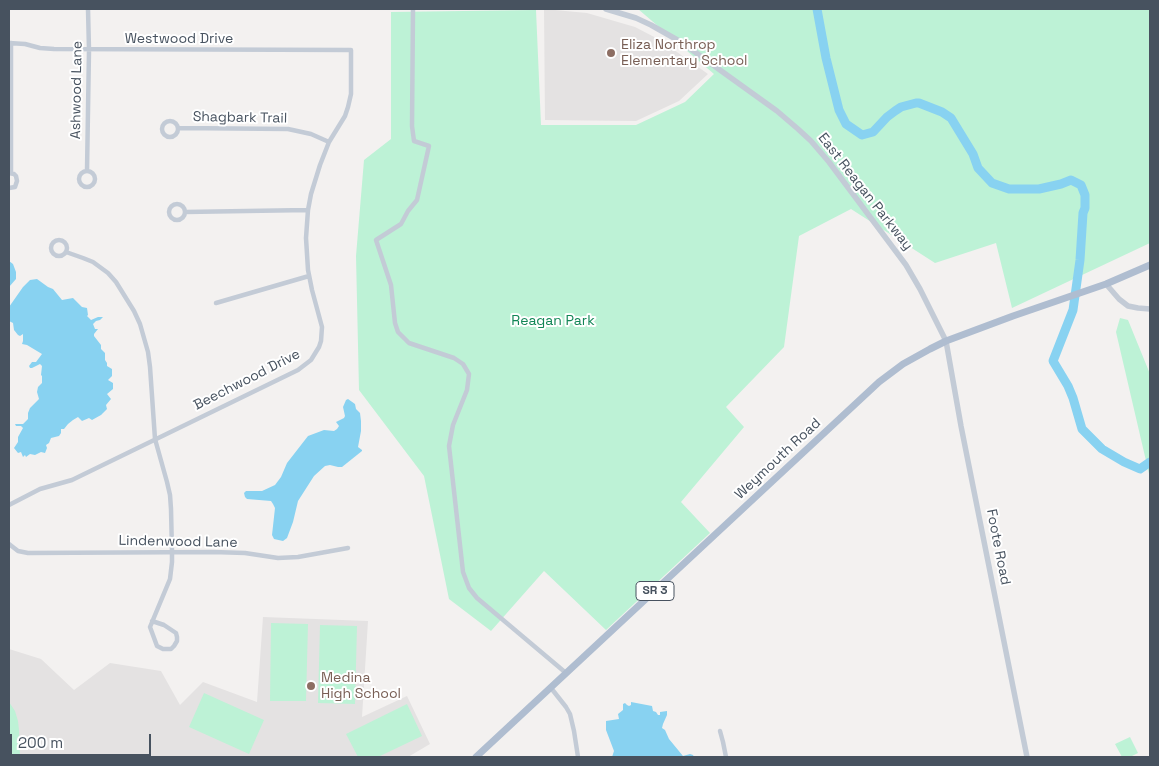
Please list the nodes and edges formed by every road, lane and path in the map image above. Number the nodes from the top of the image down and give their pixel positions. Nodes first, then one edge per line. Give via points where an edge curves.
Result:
1 (88, 9) edge
2 (413, 9) edge
3 (606, 9) edge
4 (10, 43) edge
5 (89, 50) junction
6 (351, 50) joint
7 (178, 128) dead end
8 (330, 142) junction
9 (87, 171) dead end
10 (10, 173) edge
11 (9, 188) edge
12 (308, 210) junction
13 (185, 212) dead end
14 (66, 252) dead end
15 (1150, 265) edge
16 (309, 276) junction
17 (1106, 284) junction
18 (216, 303) dead end
19 (1150, 309) edge
20 (946, 341) junction
21 (155, 439) junction
22 (9, 504) edge
23 (9, 544) edge
24 (348, 548) dead end
25 (172, 552) junction
26 (152, 621) junction
27 (566, 673) junction
28 (551, 688) junction
29 (720, 732) dead end
30 (476, 757) edge
31 (578, 757) edge
32 (726, 757) edge
33 (1027, 757) edge

1 - 5 street, Ashwood Lane
2 - 27 street via 412,126 414,141 429,146 417,200 401,224 376,240 391,285 395,323 398,332 410,343 454,358 468,371 467,390 453,425 449,446 463,572 469,588
3 - 20 street, East Reagan Parkway via 644,22 681,42 788,120 811,141 906,265
4 - 5 street, Westwood Drive via 47,49
4 - 10 street
5 - 6 street, Westwood Drive
5 - 9 street, Ashwood Lane
6 - 8 street, Beechwood Drive via 351,97
7 - 8 street, Shagbark Trail via 278,128 300,131
8 - 12 street, Beechwood Drive via 315,180
10 - 11 street via 18,181 15,187
12 - 13 street
12 - 16 street, Beechwood Drive
14 - 21 street via 93,262 108,273 122,289 134,311 148,352
15 - 17 main road, Weymouth Road / SR 3
16 - 18 street
16 - 21 street, Beechwood Drive via 322,327 319,348 311,360 298,370
17 - 19 street via 1128,306
17 - 20 main road, Weymouth Road / SR 3
20 - 27 main road, Weymouth Road / SR 3 via 910,360 879,382
20 - 33 street, Foote Road
21 - 22 street, Beechwood Drive via 72,480 40,489
21 - 25 street via 170,495
23 - 25 street, Lindenwood Lane via 24,552
24 - 25 street, Lindenwood Lane via 289,558 227,552
25 - 26 street via 170,579
26 - 26 street via 150,627 156,646 171,649 176,641 176,632
27 - 28 main road, Weymouth Road / SR 3
28 - 30 main road, Weymouth Road / SR 3
28 - 31 street via 570,714
29 - 32 street

